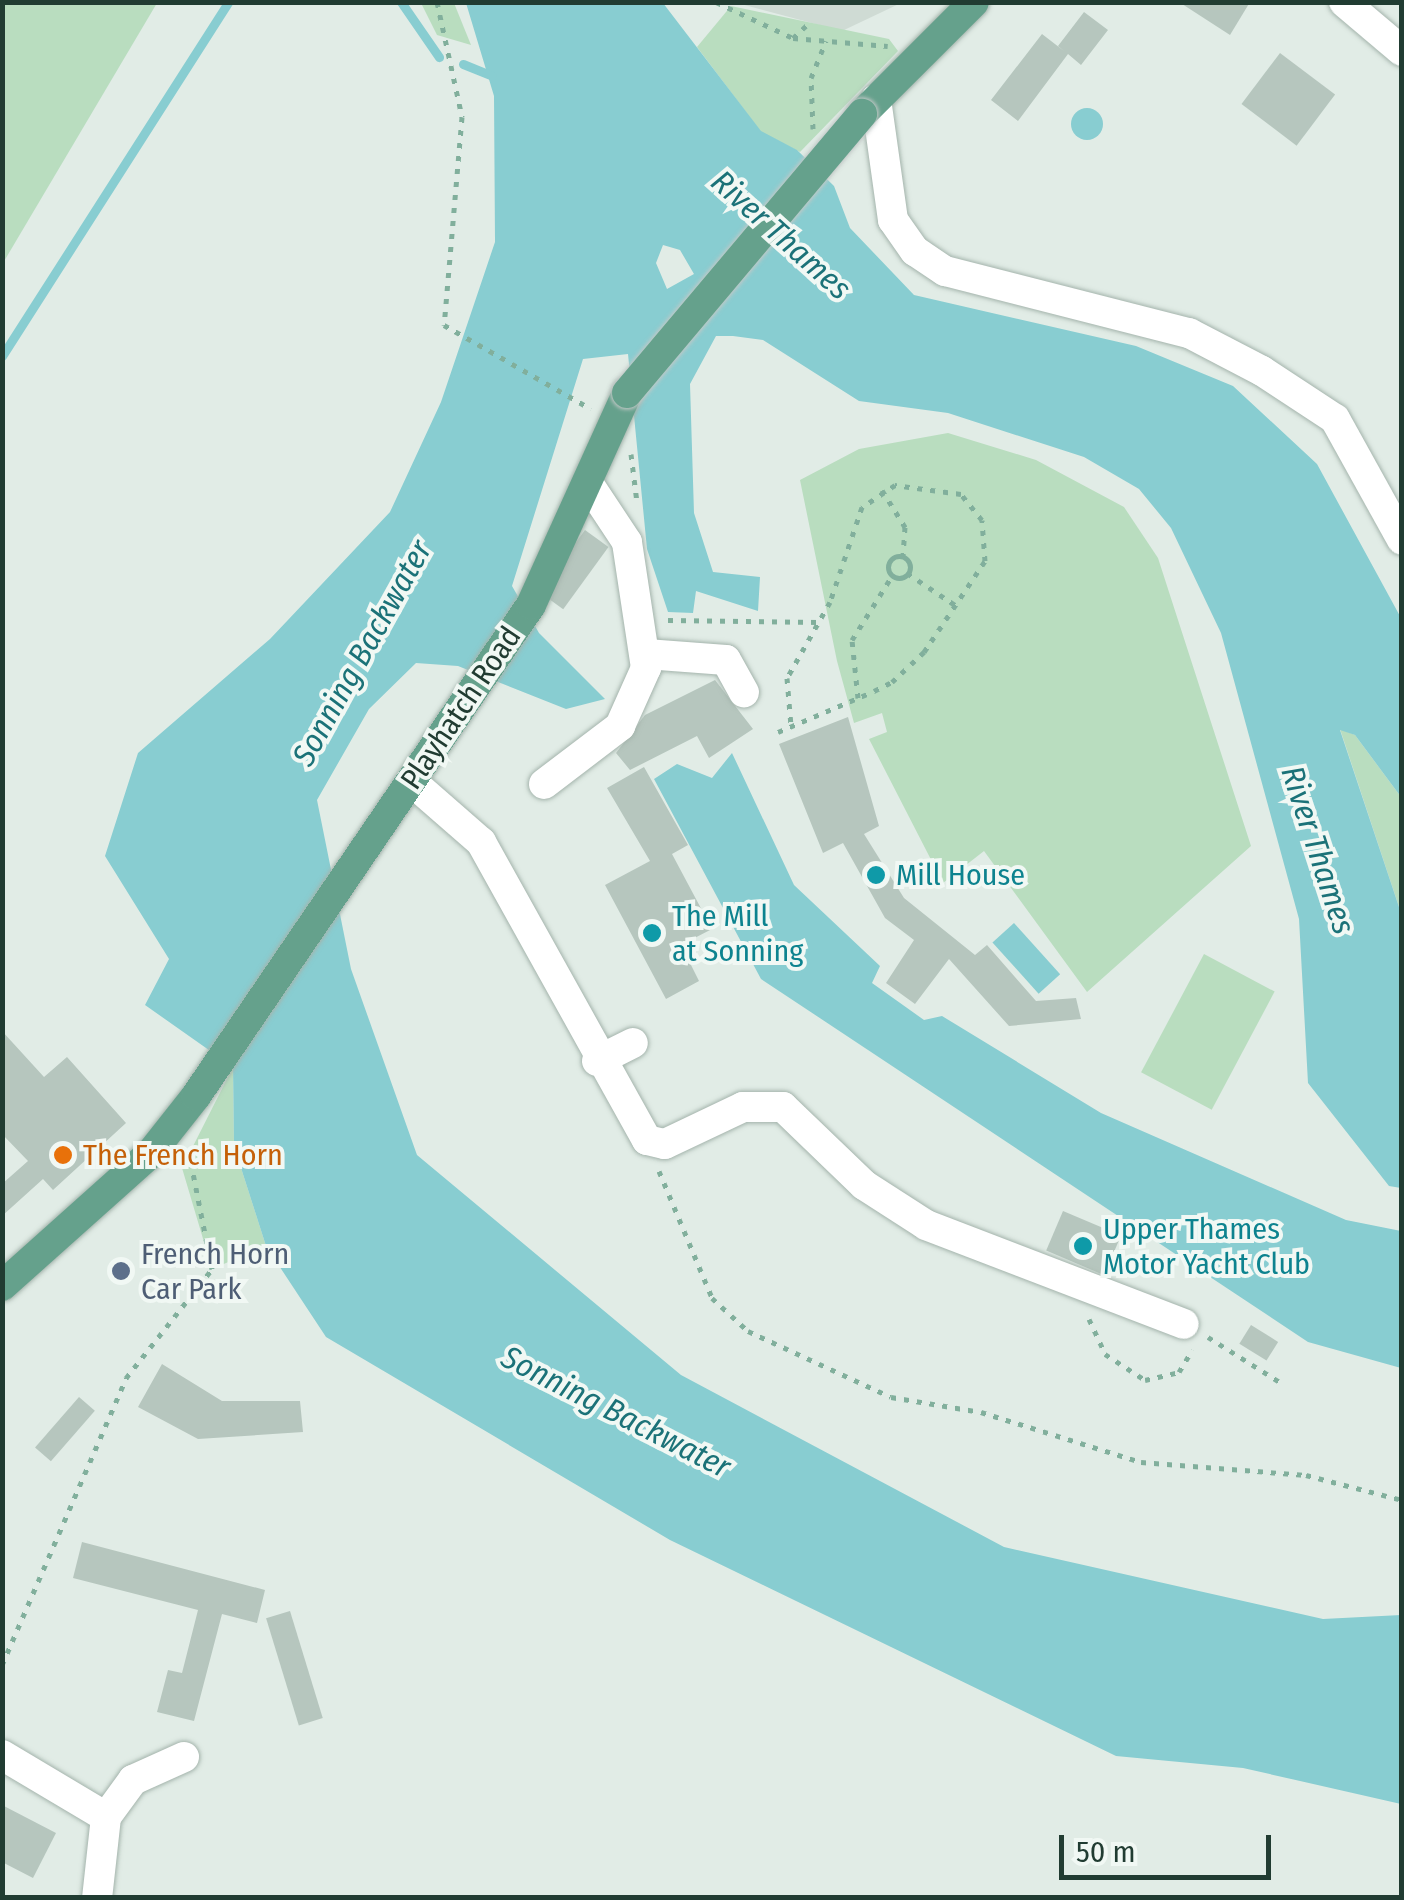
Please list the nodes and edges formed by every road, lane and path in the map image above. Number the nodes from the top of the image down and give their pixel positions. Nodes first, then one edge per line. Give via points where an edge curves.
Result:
1 (438, 2) edge
2 (716, 2) edge
3 (974, 2) edge
4 (1344, 2) edge
5 (807, 25) dead end
6 (793, 38) junction
7 (826, 41) junction
8 (1402, 51) edge
9 (907, 66) junction
10 (869, 107) junction
11 (820, 142) dead end
12 (590, 409) dead end
13 (588, 482) junction
14 (882, 490) junction
15 (1402, 540) edge
16 (903, 557) junction
17 (907, 573) junction
18 (892, 576) junction
19 (956, 605) junction
20 (671, 622) dead end
21 (819, 622) junction
22 (646, 654) junction
23 (744, 692) dead end
24 (858, 698) junction
25 (791, 726) junction
26 (778, 732) dead end
27 (419, 769) junction
28 (544, 784) dead end
29 (633, 1043) dead end
30 (597, 1061) junction
31 (646, 1140) junction
32 (190, 1147) dead end
33 (1076, 1277) junction
34 (2, 1286) edge
35 (1184, 1324) junction
36 (1283, 1384) dead end
37 (1402, 1500) edge
38 (2, 1665) edge
39 (2, 1756) edge
40 (184, 1758) dead end
41 (106, 1817) junction
42 (97, 1898) edge

1 - 12 path via 462,117 444,325
2 - 6 path
3 - 9 main road, Playhatch Road
4 - 8 street
5 - 6 path
6 - 7 path
7 - 9 path via 888,46
7 - 11 path via 806,115
9 - 10 main road, Playhatch Road
10 - 13 main road, Playhatch Road, bridge via 627,394
10 - 15 street via 893,220 915,252 973,279 1124,310 1262,371 1336,419
13 - 22 street via 627,542
13 - 27 main road, Playhatch Road via 531,605
14 - 16 path via 905,526
14 - 19 path via 943,487 973,505 988,549
14 - 21 path via 848,526
16 - 17 path
16 - 18 path via 889,562
17 - 18 path
17 - 19 path
18 - 24 path via 852,640
19 - 24 path via 906,672
20 - 21 path
21 - 25 path via 787,678
22 - 23 street via 726,660
22 - 28 street via 638,699 620,726
24 - 25 path
25 - 26 path
27 - 30 street via 481,842
27 - 34 main road, Playhatch Road via 152,1153
29 - 30 street
30 - 31 street
31 - 33 street via 665,1144 743,1108 784,1107 895,1208
31 - 37 path via 712,1298 748,1330 891,1397 981,1412 1141,1462 1306,1475
32 - 38 path via 186,1167 212,1270 126,1378
33 - 35 street
33 - 35 path via 1106,1354 1125,1372 1160,1381 1179,1372 1192,1356
35 - 36 path
39 - 41 street
40 - 41 street via 134,1780
41 - 42 street

